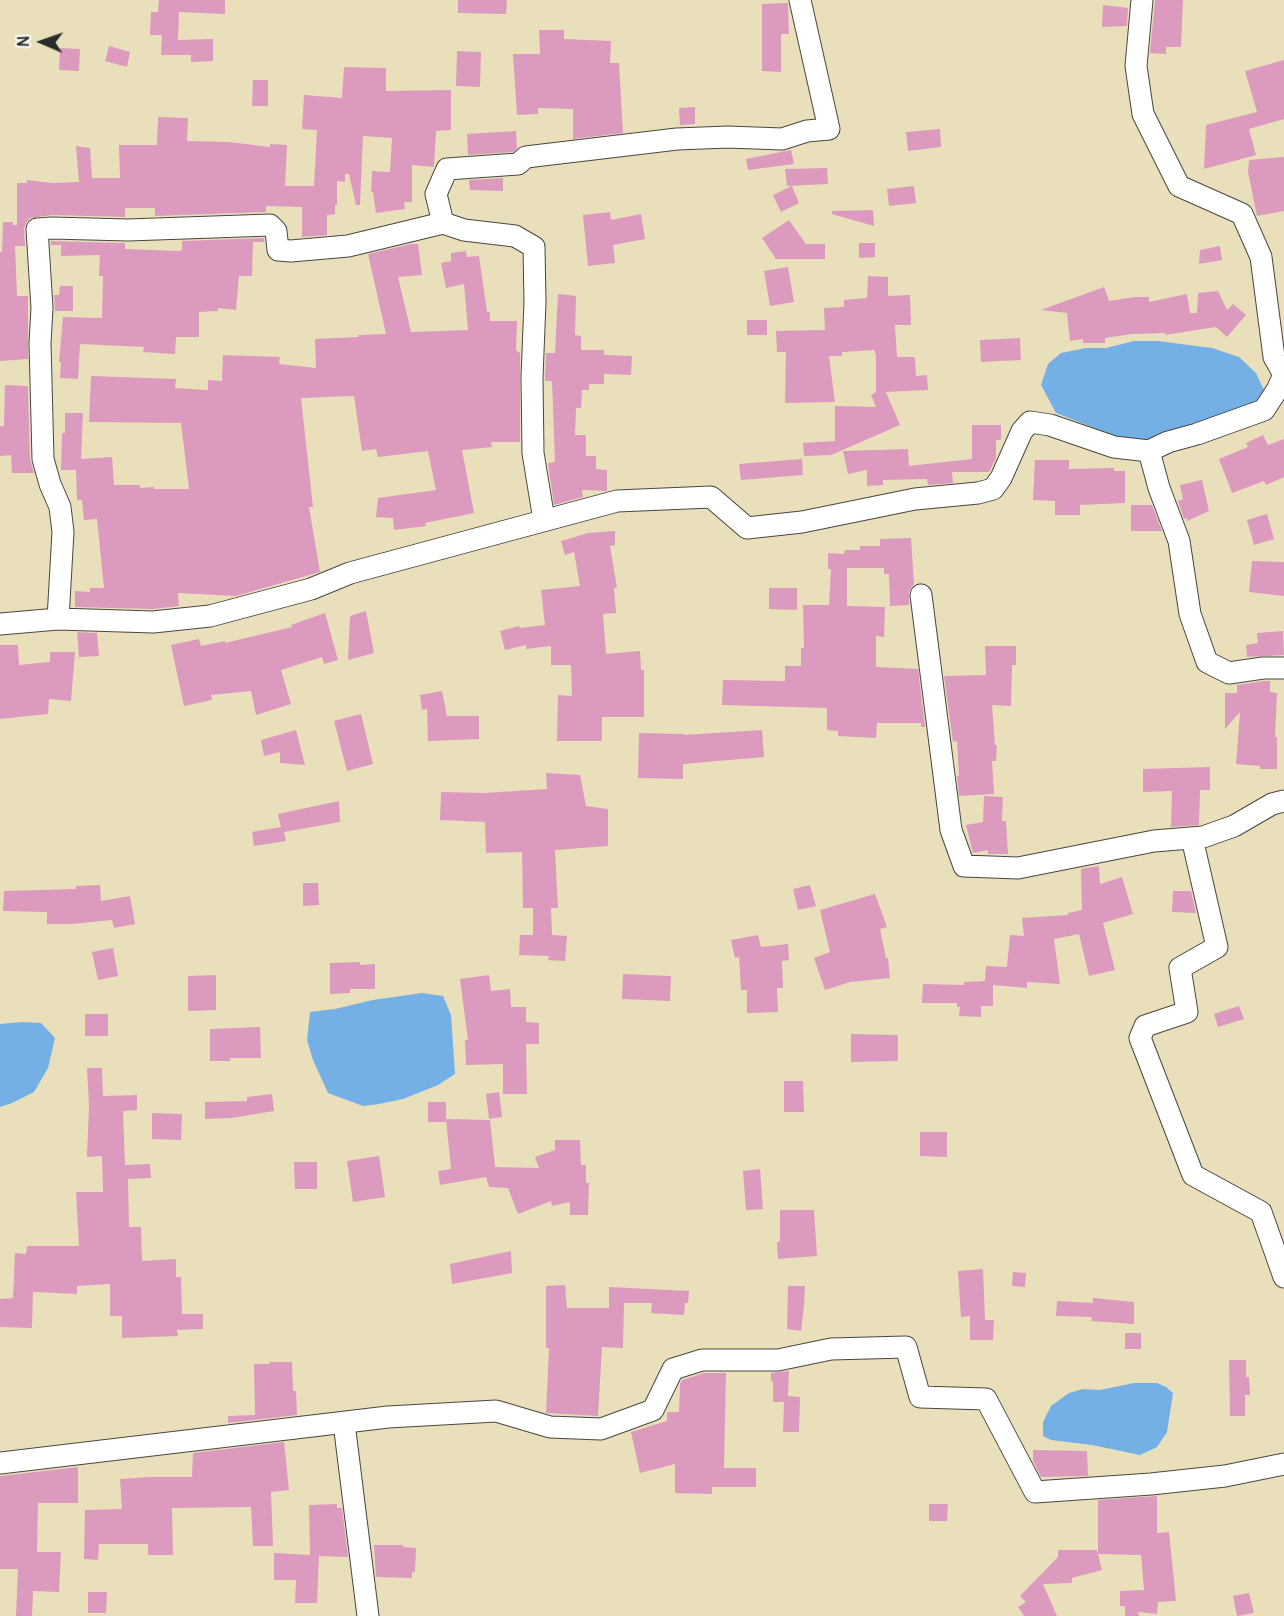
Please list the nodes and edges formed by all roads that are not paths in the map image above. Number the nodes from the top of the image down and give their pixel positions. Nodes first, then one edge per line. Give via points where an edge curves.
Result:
1 (800, 0) edge
2 (1142, 0) edge
3 (443, 223) junction
4 (1284, 375) edge
5 (1149, 451) junction
6 (543, 520) junction
7 (921, 595) dead end
8 (58, 620) junction
9 (0, 624) edge
10 (1284, 668) edge
11 (1284, 801) edge
12 (1192, 838) junction
13 (1284, 1277) edge
14 (344, 1423) junction
15 (0, 1463) edge
16 (1284, 1464) edge
17 (368, 1616) edge

1 - 3 street via 829,129 807,131 782,140 677,138 526,157 518,164 447,170 436,194
2 - 4 street via 1136,66 1143,114 1179,186 1242,214 1261,257 1274,357
3 - 6 street via 464,230 515,236 534,247 533,453
3 - 8 street via 348,246 291,251 278,250 276,231 270,225 37,229 43,459 60,507 63,532
4 - 5 street via 1264,410
5 - 6 street via 1114,447 1030,422 993,489 978,493 915,499 802,522 747,528 711,497 616,501
5 - 10 street via 1179,541 1190,614 1207,662 1229,672
6 - 8 street via 210,616 153,622
7 - 12 street via 951,830 963,866 1018,868 1154,841
8 - 9 street
11 - 12 street via 1234,826
12 - 13 street via 1217,947 1180,968 1187,1012 1145,1026 1140,1038 1193,1175 1261,1212
14 - 15 street
14 - 16 street via 496,1411 549,1427 601,1429 653,1410 673,1369 702,1360 778,1360 831,1349 906,1347 920,1397 986,1399 1035,1491 1225,1476
14 - 17 street

